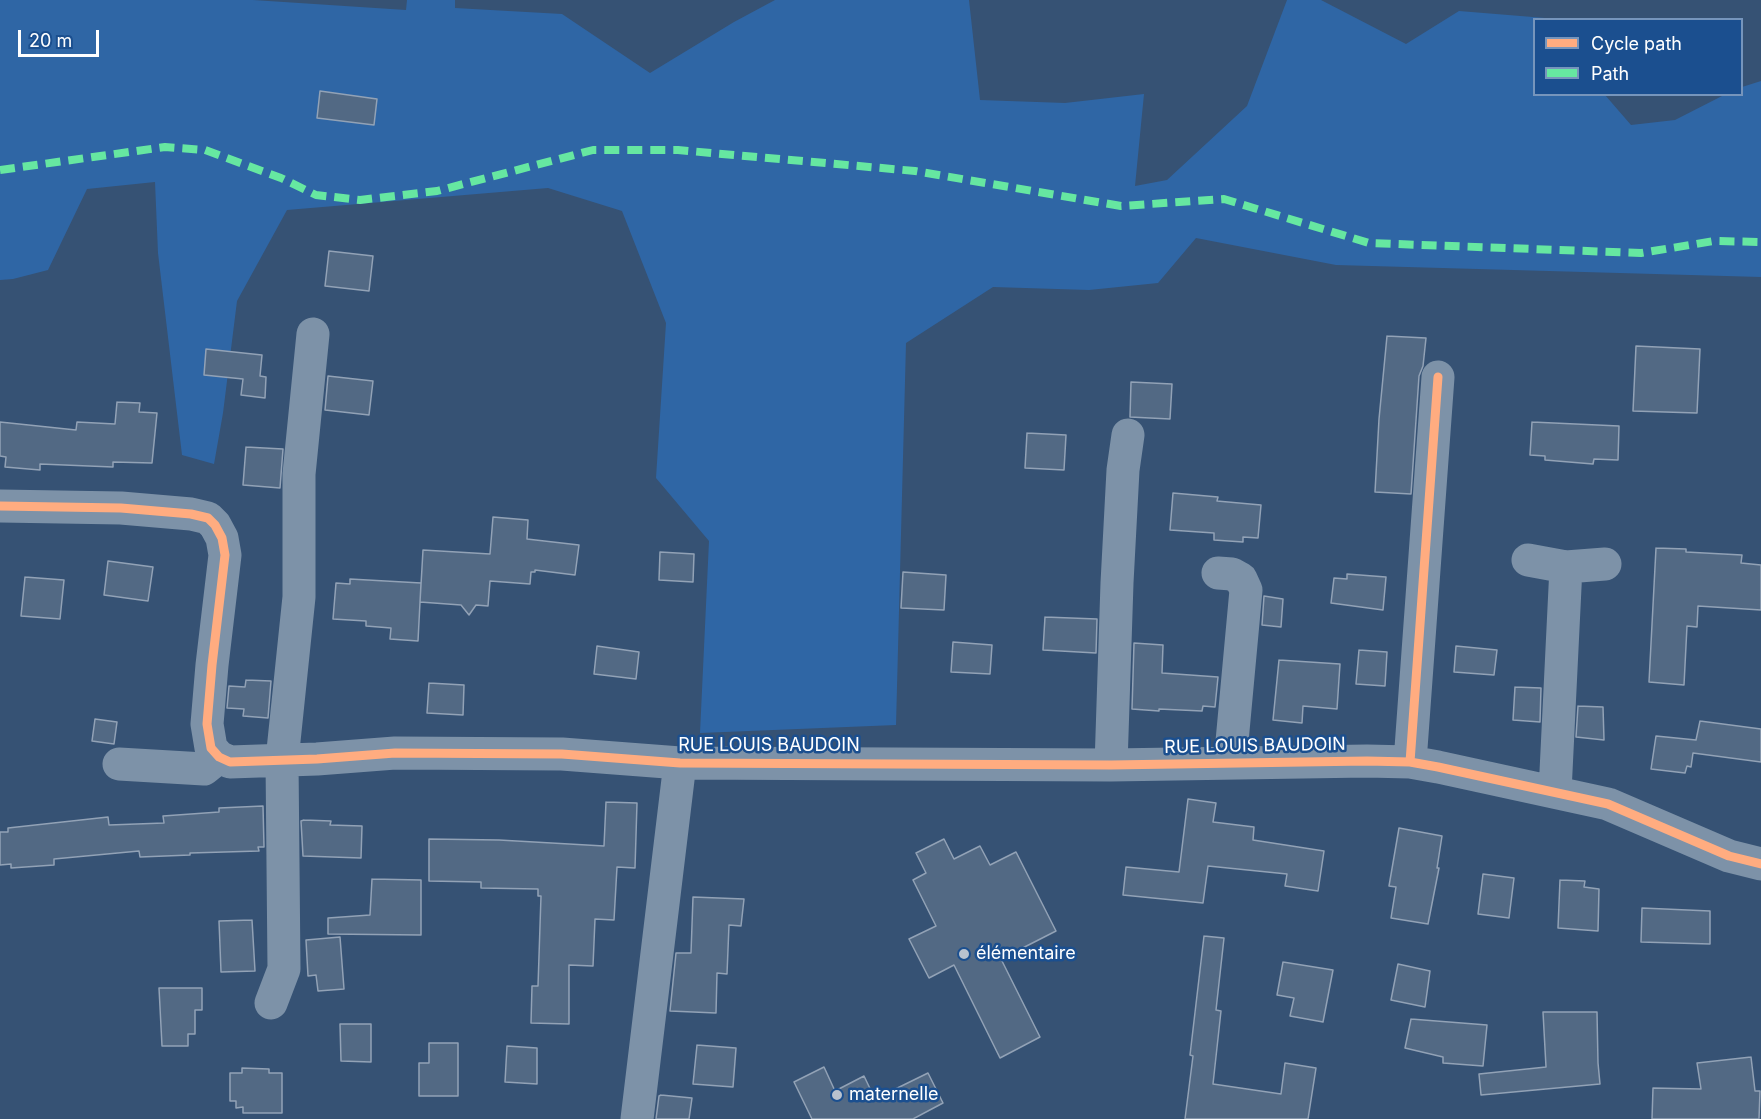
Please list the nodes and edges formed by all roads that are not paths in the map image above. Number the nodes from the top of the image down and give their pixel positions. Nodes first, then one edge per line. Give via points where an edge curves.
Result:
1 (313, 334) dead end
2 (1438, 377) dead end
3 (1128, 435) dead end
4 (0, 506) edge
5 (1528, 560) dead end
6 (1605, 564) dead end
7 (1566, 567) junction
8 (1218, 573) dead end
9 (219, 757) junction
10 (282, 760) junction
11 (1410, 762) junction
12 (680, 763) junction
13 (1230, 763) junction
14 (119, 764) dead end
15 (1111, 765) junction
16 (1555, 792) junction
17 (1761, 864) edge
18 (270, 1003) dead end
19 (637, 1119) edge

1 - 10 street via 299,474 299,597
2 - 11 street
3 - 15 street via 1117,584
4 - 9 street via 121,508 191,514 208,518 215,525 225,555 207,724 211,748
5 - 7 street
6 - 7 street
7 - 16 street
8 - 13 street via 1241,579 1246,590
9 - 10 street, RUE LOUIS BAUDOIN via 230,762
9 - 14 street via 204,769
10 - 12 street, RUE LOUIS BAUDOIN via 474,753 561,754
10 - 18 street via 284,969
11 - 13 street, RUE LOUIS BAUDOIN
11 - 16 street, RUE LOUIS BAUDOIN
12 - 15 street, RUE LOUIS BAUDOIN
12 - 19 street
13 - 15 street, RUE LOUIS BAUDOIN
16 - 17 street, RUE LOUIS BAUDOIN via 1608,804 1729,856

